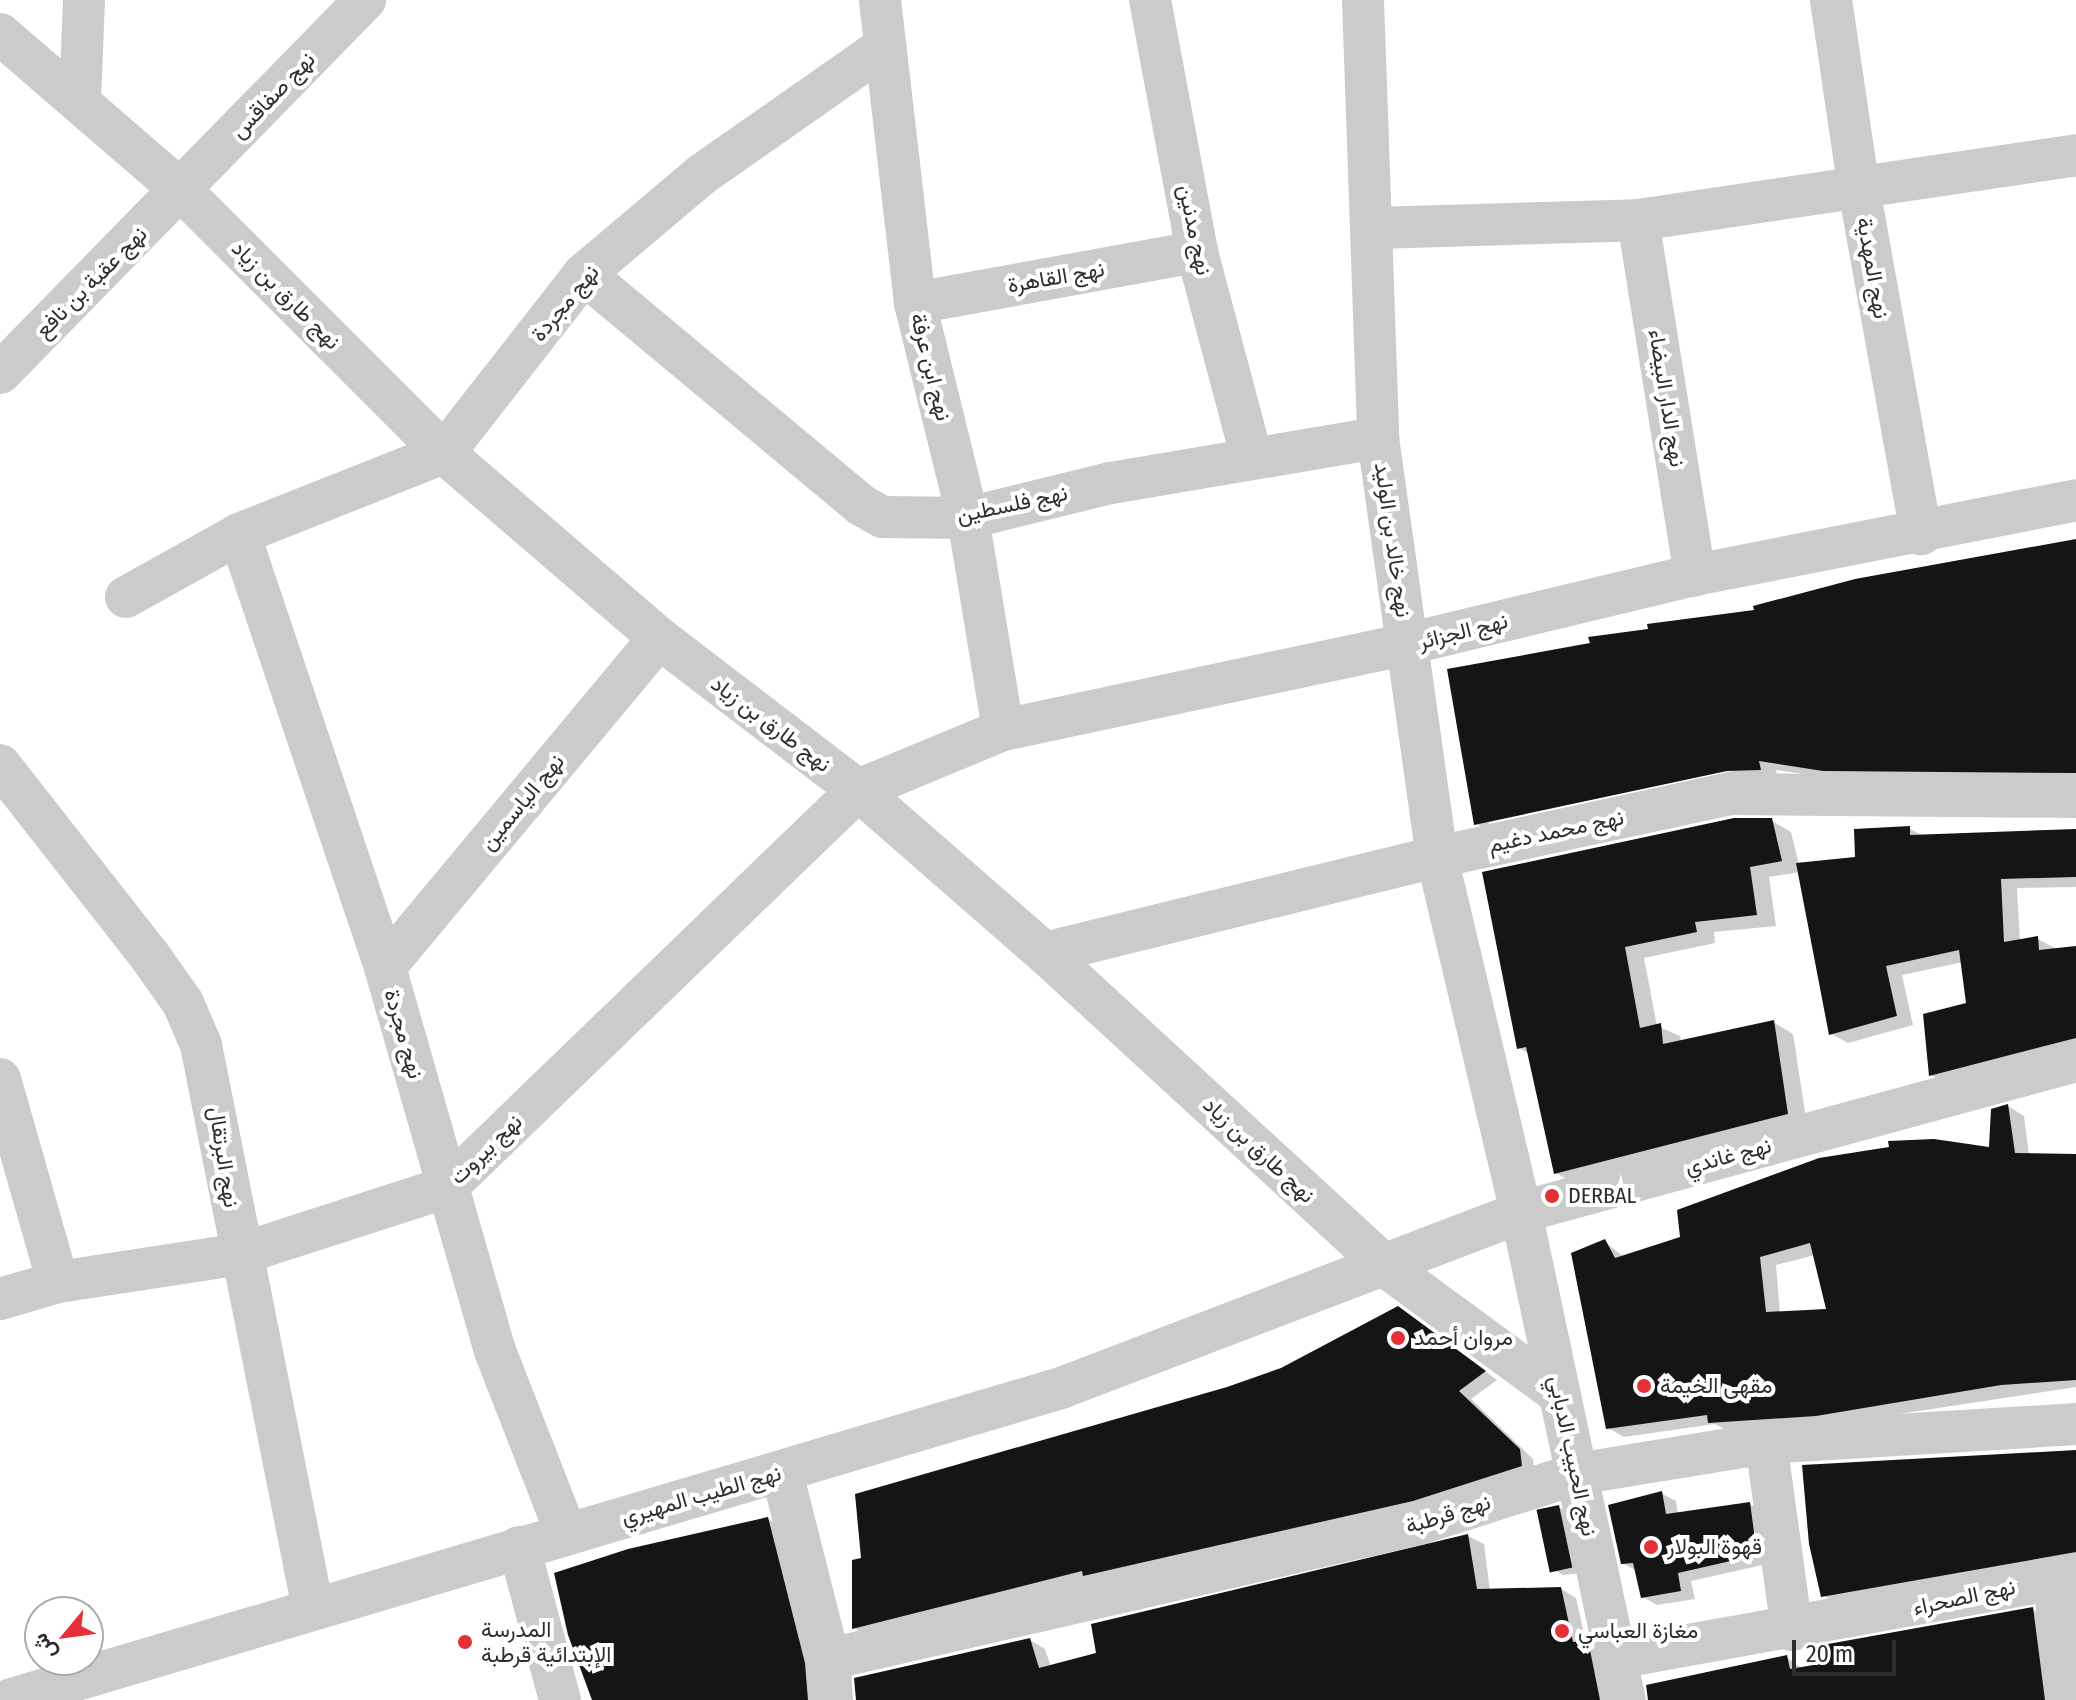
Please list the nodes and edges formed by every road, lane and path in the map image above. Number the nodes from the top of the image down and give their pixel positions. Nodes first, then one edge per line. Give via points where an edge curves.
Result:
1 (84, 0) edge
2 (365, 0) edge
3 (880, 0) edge
4 (1150, 0) edge
5 (1363, 0) edge
6 (1831, 0) edge
7 (0, 34) edge
8 (885, 46) junction
9 (80, 100) junction
10 (2076, 155) edge
11 (1859, 189) junction
12 (181, 190) junction
13 (1638, 220) junction
14 (1375, 228) junction
15 (1197, 252) junction
16 (584, 274) junction
17 (915, 303) junction
18 (1, 369) edge
19 (1378, 438) junction
20 (444, 453) junction
21 (1252, 458) junction
22 (2076, 500) edge
23 (968, 518) junction
24 (239, 534) junction
25 (1921, 534) junction
26 (1695, 575) junction
27 (126, 597) dead end
28 (659, 638) junction
29 (1407, 644) junction
30 (1003, 730) junction
31 (1, 771) edge
32 (858, 790) junction
33 (2076, 797) edge
34 (1437, 857) junction
35 (1045, 953) junction
36 (385, 967) junction
37 (2076, 1061) edge
38 (1, 1084) edge
39 (447, 1187) junction
40 (1521, 1212) junction
41 (240, 1254) junction
42 (1385, 1266) junction
43 (58, 1282) junction
44 (0, 1299) edge
45 (1559, 1394) junction
46 (2076, 1424) edge
47 (1766, 1443) junction
48 (782, 1473) junction
49 (1577, 1474) junction
50 (566, 1533) junction
51 (519, 1547) junction
52 (2064, 1576) edge
53 (313, 1609) junction
54 (1792, 1630) junction
55 (1616, 1658) junction
56 (829, 1659) junction
57 (9, 1700) edge
58 (560, 1700) edge
59 (832, 1700) edge
60 (1625, 1700) edge
61 (2069, 1700) edge

1 - 9 street
2 - 12 street, نهج صفاقس
3 - 8 street, نهج ابن عرفة
4 - 15 street, نهج مدنين
5 - 14 street, نهج خالد بن الوليد
6 - 11 street, نهج المهدية
7 - 9 street, نهج طارق بن زياد
8 - 16 street, نهج مجردة via 701,175
8 - 17 street, نهج ابن عرفة
9 - 12 street, نهج طارق بن زياد
10 - 11 street
11 - 13 street
11 - 25 street, نهج المهدية
12 - 18 street, نهج عقبة بن نافع
12 - 20 street, نهج طارق بن زياد
13 - 14 street
13 - 26 street, نهج الدار البيضاء
14 - 19 street, نهج خالد بن الوليد
15 - 17 street, نهج القاهرة
15 - 21 street, نهج مدنين
16 - 20 street, نهج مجردة
16 - 23 street, نهج فلسطين via 861,505 883,517
17 - 23 street, نهج ابن عرفة
19 - 21 street, نهج فلسطين
19 - 29 street, نهج خالد بن الوليد
20 - 24 street
20 - 28 street, نهج طارق بن زياد
21 - 23 street, نهج فلسطين via 1111,483
22 - 25 street, نهج الجزائر
23 - 30 street, نهج ابن عرفة
24 - 27 street
24 - 36 street, نهج مجردة
25 - 26 street, نهج الجزائر
26 - 29 street, نهج الجزائر
28 - 32 street, نهج طارق بن زياد
28 - 36 street, نهج الياسمين
29 - 30 street, نهج الجزائر
29 - 34 street, نهج خالد بن الوليد
30 - 32 street, نهج الجزائر
31 - 41 street, نهج البرتقال via 183,1003 213,1090
32 - 35 street, نهج طارق بن زياد
32 - 39 street, نهج بيروت
33 - 34 street, نهج محمد دغيم via 1732,794
34 - 35 street, نهج محمد دغيم
34 - 40 street, نهج خالد بن الوليد
35 - 42 street, نهج طارق بن زياد
36 - 39 street, نهج مجردة
37 - 40 street, نهج غاندي
38 - 43 street
39 - 41 street, نهج بيروت
39 - 50 street, نهج مجردة via 495,1351
40 - 42 street, نهج غاندي
40 - 45 street, نهج الحبيب الدبابي
41 - 43 street, نهج بيروت
41 - 53 street, نهج البرتقال
42 - 45 street, نهج طارق بن زياد
42 - 48 street, نهج الطيب المهيري via 1061,1388
43 - 44 street, نهج بيروت
45 - 49 street, نهج الحبيب الدبابي
46 - 47 street, نهج قرطبة
47 - 49 street, نهج قرطبة
47 - 54 street
48 - 50 street, نهج الطيب المهيري
48 - 56 street
49 - 55 street, نهج الحبيب الدبابي
49 - 56 street, نهج قرطبة via 1419,1524
50 - 51 street, نهج الطيب المهيري
51 - 53 street, نهج الطيب المهيري
51 - 58 street
52 - 54 street, نهج الصحراء
52 - 61 street
53 - 57 street, نهج الطيب المهيري
54 - 55 street, نهج الصحراء
55 - 60 street, نهج الحبيب الدبابي
56 - 59 street

